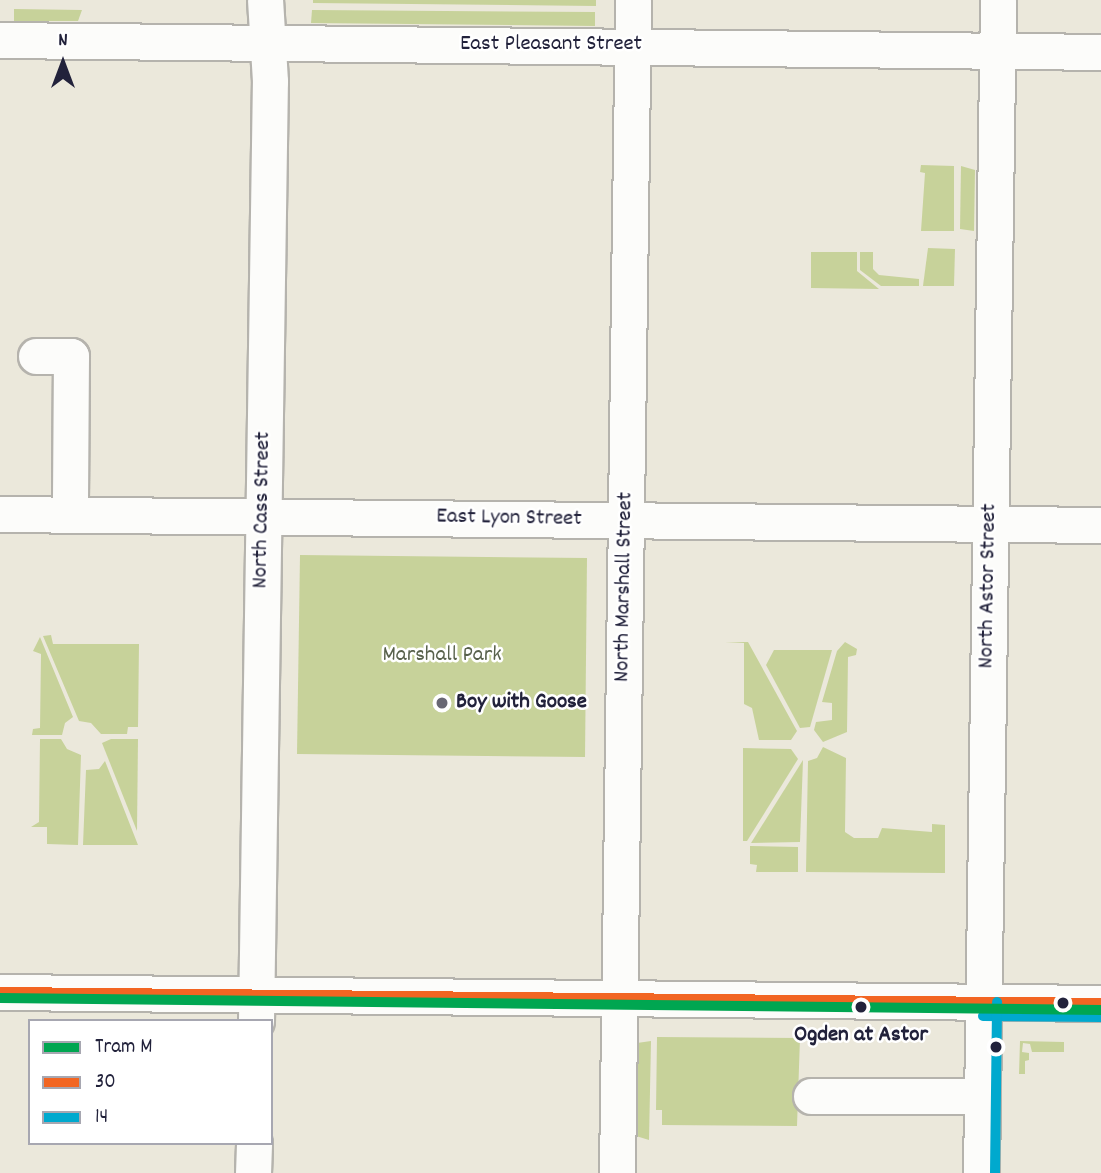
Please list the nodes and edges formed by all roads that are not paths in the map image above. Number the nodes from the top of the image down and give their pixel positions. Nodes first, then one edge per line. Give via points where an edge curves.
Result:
1 (265, 0) edge
2 (633, 0) edge
3 (998, 0) edge
4 (0, 40) edge
5 (267, 43) junction
6 (632, 46) junction
7 (998, 51) junction
8 (1101, 52) edge
9 (36, 356) dead end
10 (0, 514) edge
11 (70, 515) junction
12 (263, 517) junction
13 (626, 520) junction
14 (990, 524) junction
15 (1101, 524) edge
16 (0, 992) edge
17 (620, 998) junction
18 (983, 1002) junction
19 (1101, 1003) edge
20 (256, 1007) edge
21 (811, 1096) dead end
22 (982, 1096) junction
23 (254, 1145) edge
24 (254, 1173) edge
25 (617, 1173) edge
26 (981, 1173) edge

1 - 5 street, North Cass Street
2 - 6 street, North Marshall Street
3 - 7 street, North Astor Street
4 - 5 street, East Pleasant Street
5 - 6 street, East Pleasant Street
5 - 12 street, North Cass Street
6 - 7 street, East Pleasant Street
6 - 13 street, North Marshall Street
7 - 8 street, East Pleasant Street
7 - 14 street, North Astor Street
9 - 11 street via 71,356
10 - 11 street, East Lyon Street
11 - 12 street, East Lyon Street
12 - 13 street, East Lyon Street
12 - 20 street, North Cass Street
13 - 14 street, East Lyon Street
13 - 17 street, North Marshall Street
14 - 15 street, East Lyon Street
14 - 18 street, North Astor Street
16 - 20 street
17 - 18 street
17 - 20 street
17 - 25 street, North Marshall Street
18 - 19 street
18 - 22 street, North Astor Street
21 - 22 street
22 - 26 street, North Astor Street
23 - 24 street

